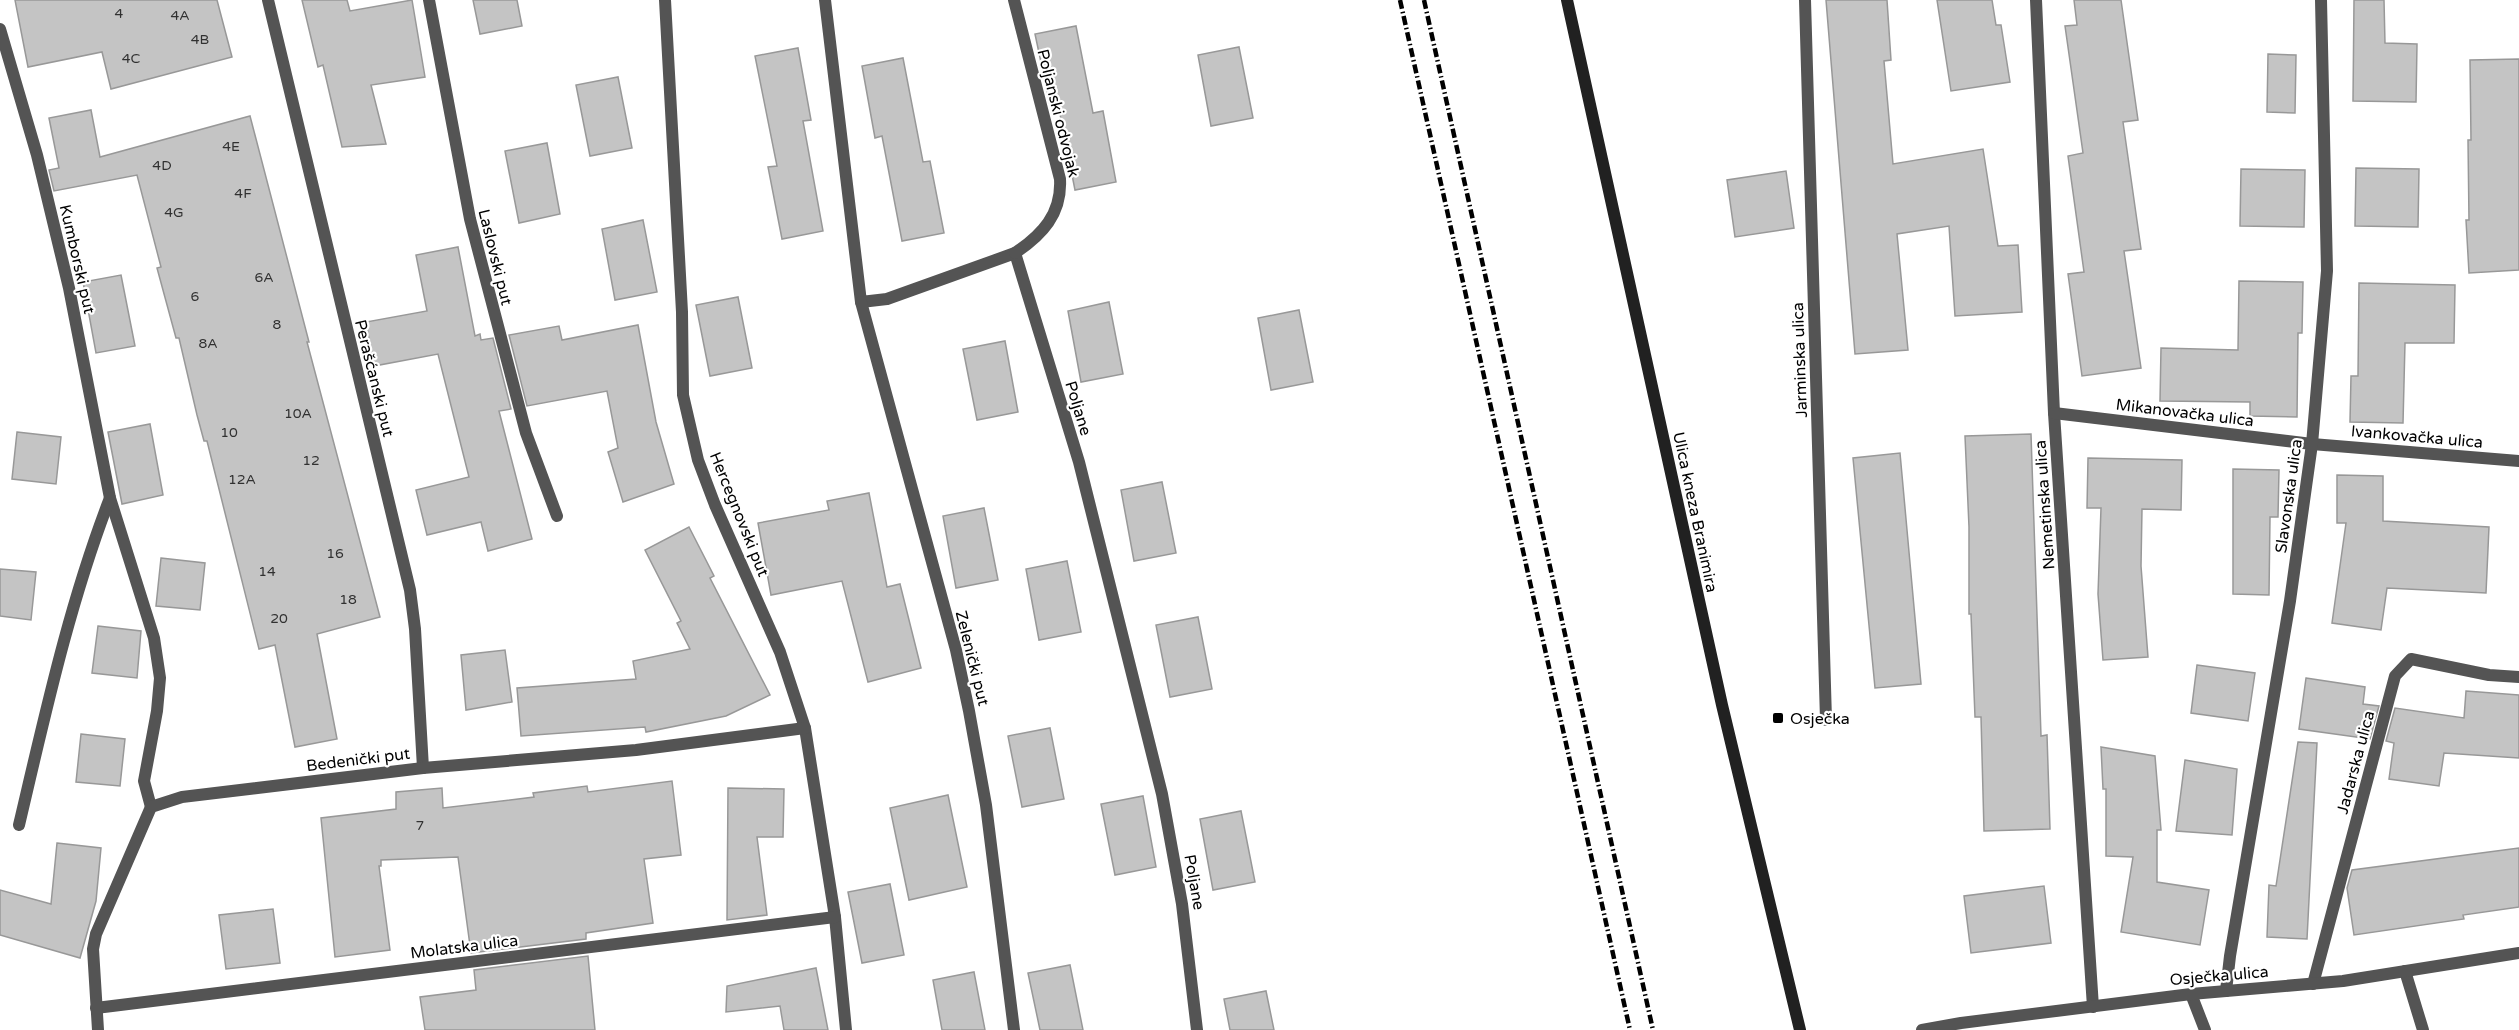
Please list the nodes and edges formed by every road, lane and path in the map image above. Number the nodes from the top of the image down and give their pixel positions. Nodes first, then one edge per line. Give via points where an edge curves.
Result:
1 (268, 0) edge
2 (429, 0) edge
3 (666, 0) edge
4 (825, 0) edge
5 (1014, 0) edge
6 (1567, 0) edge
7 (1804, 0) edge
8 (2036, 0) edge
9 (2321, 0) edge
10 (0, 29) edge
11 (1015, 253) junction
12 (861, 302) junction
13 (2054, 413) junction
14 (2312, 444) junction
15 (2519, 461) edge
16 (110, 498) junction
17 (557, 516) dead end
18 (2519, 677) edge
19 (1826, 720) dead end
20 (805, 728) junction
21 (423, 768) junction
22 (151, 807) junction
23 (19, 825) dead end
24 (835, 917) junction
25 (2519, 953) edge
26 (2405, 971) junction
27 (2313, 984) junction
28 (2226, 991) junction
29 (2191, 994) junction
30 (2093, 1006) junction
31 (96, 1008) junction
32 (1962, 1026) edge
33 (98, 1030) edge
34 (846, 1030) edge
35 (1014, 1030) edge
36 (1197, 1030) edge
37 (1800, 1030) edge
38 (1922, 1030) edge
39 (2205, 1030) edge
40 (2423, 1030) edge

1 - 21 street, Perašćanski put via 410,590 416,629
2 - 17 street, Laslovski put via 470,219 526,433
3 - 20 street, Hercegnovski put via 683,395 702,471 780,652
4 - 12 street
5 - 11 street, Poljanski odvojak via 1061,195 1053,217 1036,239
6 - 37 main road, Ulica kneza Branimira via 1722,705
7 - 19 street, Jarminska ulica
8 - 13 street, Nemetinska ulica
9 - 14 street, Slavonska ulica via 2327,271
10 - 16 street, Kumborski put via 37,155 69,288
11 - 12 street via 887,299
11 - 36 street, Poljane via 1079,462 1162,794 1182,904
12 - 35 street, Zelenički put via 956,650 969,711 986,805
13 - 14 street, Mikanovačka ulica
13 - 30 street, Nemetinska ulica
14 - 15 street, Ivankovačka ulica
14 - 28 street, Slavonska ulica
16 - 22 street, Kumborski put via 154,638 160,678 144,781
16 - 23 street via 91,547 57,666
18 - 27 street, Jadarska ulica via 2411,659 2395,676
20 - 21 street, Bedenički put via 636,750
20 - 24 street, Hercegnovski put
21 - 22 street, Bedenički put via 182,797
22 - 31 street via 96,934
24 - 31 street, Molatska ulica
24 - 34 street, Hercegnovski put
25 - 26 street, Osječka ulica
26 - 27 street, Osječka ulica
26 - 40 street
27 - 28 street, Osječka ulica
28 - 29 street, Osječka ulica
29 - 30 street, Osječka ulica
29 - 39 street
30 - 32 street, Osječka ulica
31 - 33 street
32 - 38 street, Osječka ulica

